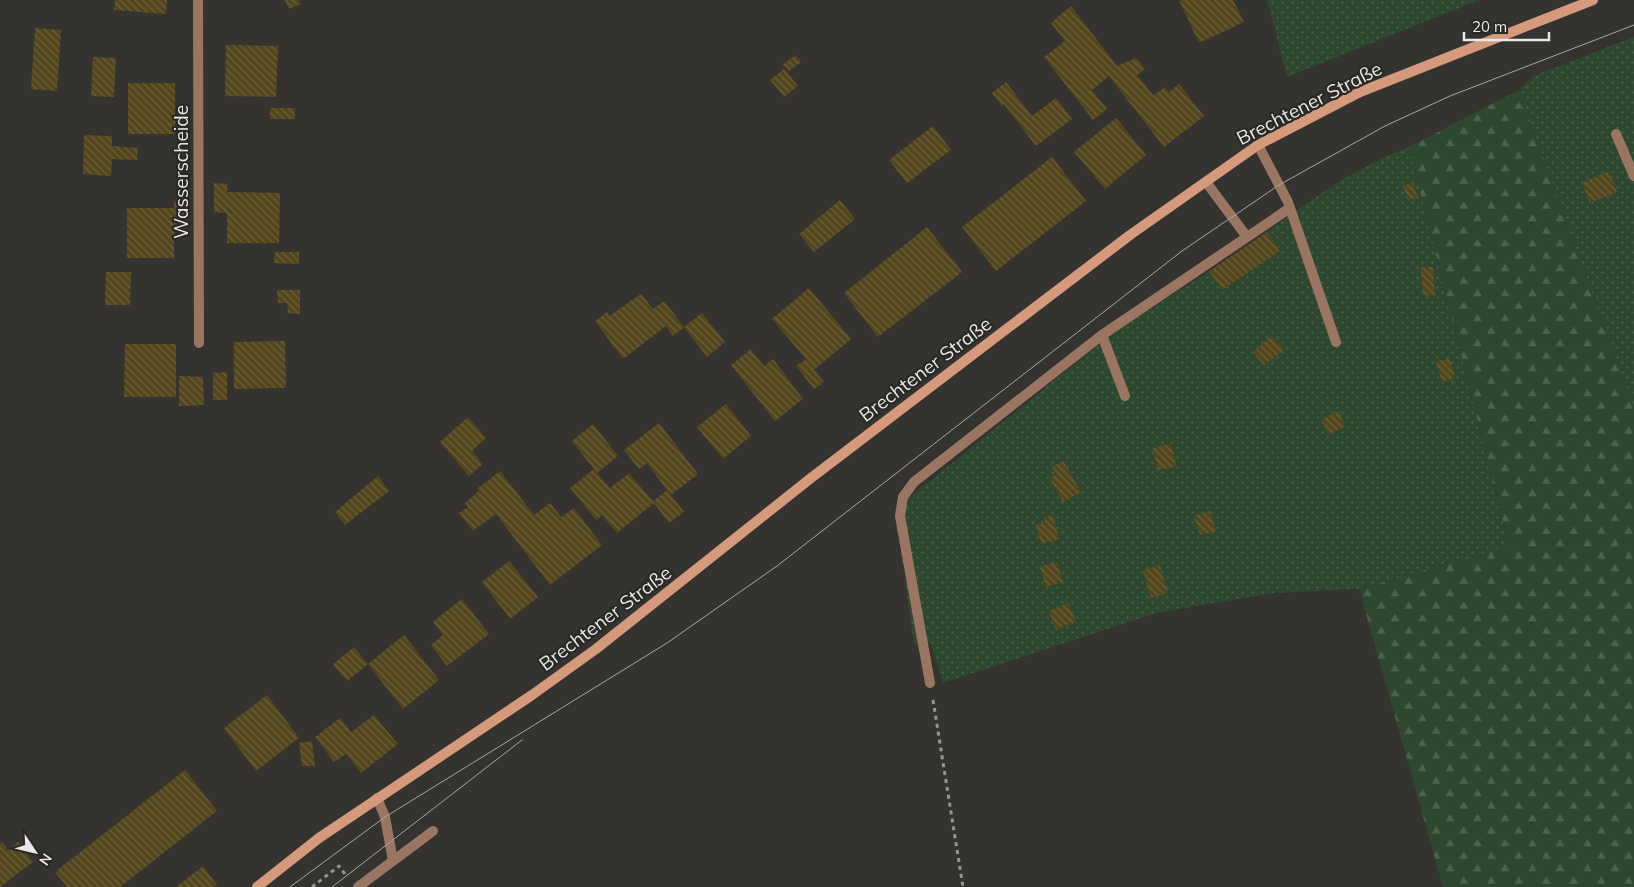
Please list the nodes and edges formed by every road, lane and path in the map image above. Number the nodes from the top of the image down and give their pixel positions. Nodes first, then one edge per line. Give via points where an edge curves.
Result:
1 (198, 0) edge
2 (1593, 0) edge
3 (1616, 134) dead end
4 (1258, 145) junction
5 (1634, 176) edge
6 (1206, 182) junction
7 (1290, 208) junction
8 (1248, 237) junction
9 (1102, 335) junction
10 (1336, 342) dead end
11 (199, 343) dead end
12 (1125, 396) dead end
13 (930, 683) joint
14 (377, 798) junction
15 (433, 831) dead end
16 (392, 861) junction
17 (346, 876) dead end
18 (257, 887) edge
19 (312, 887) edge
20 (358, 887) edge
21 (963, 887) edge

1 - 11 street, Wasserscheide
2 - 4 main road, Brechtener Straße via 1360,92
3 - 5 street
4 - 6 main road, Brechtener Straße
4 - 7 street
6 - 8 street
6 - 14 main road, Brechtener Straße via 1130,235 811,478 596,649
7 - 8 street
7 - 10 street
8 - 9 street
9 - 12 street
9 - 13 street via 914,482 904,497 900,516
13 - 21 path
14 - 16 street via 385,817
14 - 18 main road, Brechtener Straße
15 - 16 street
16 - 20 street
17 - 19 path via 339,866

